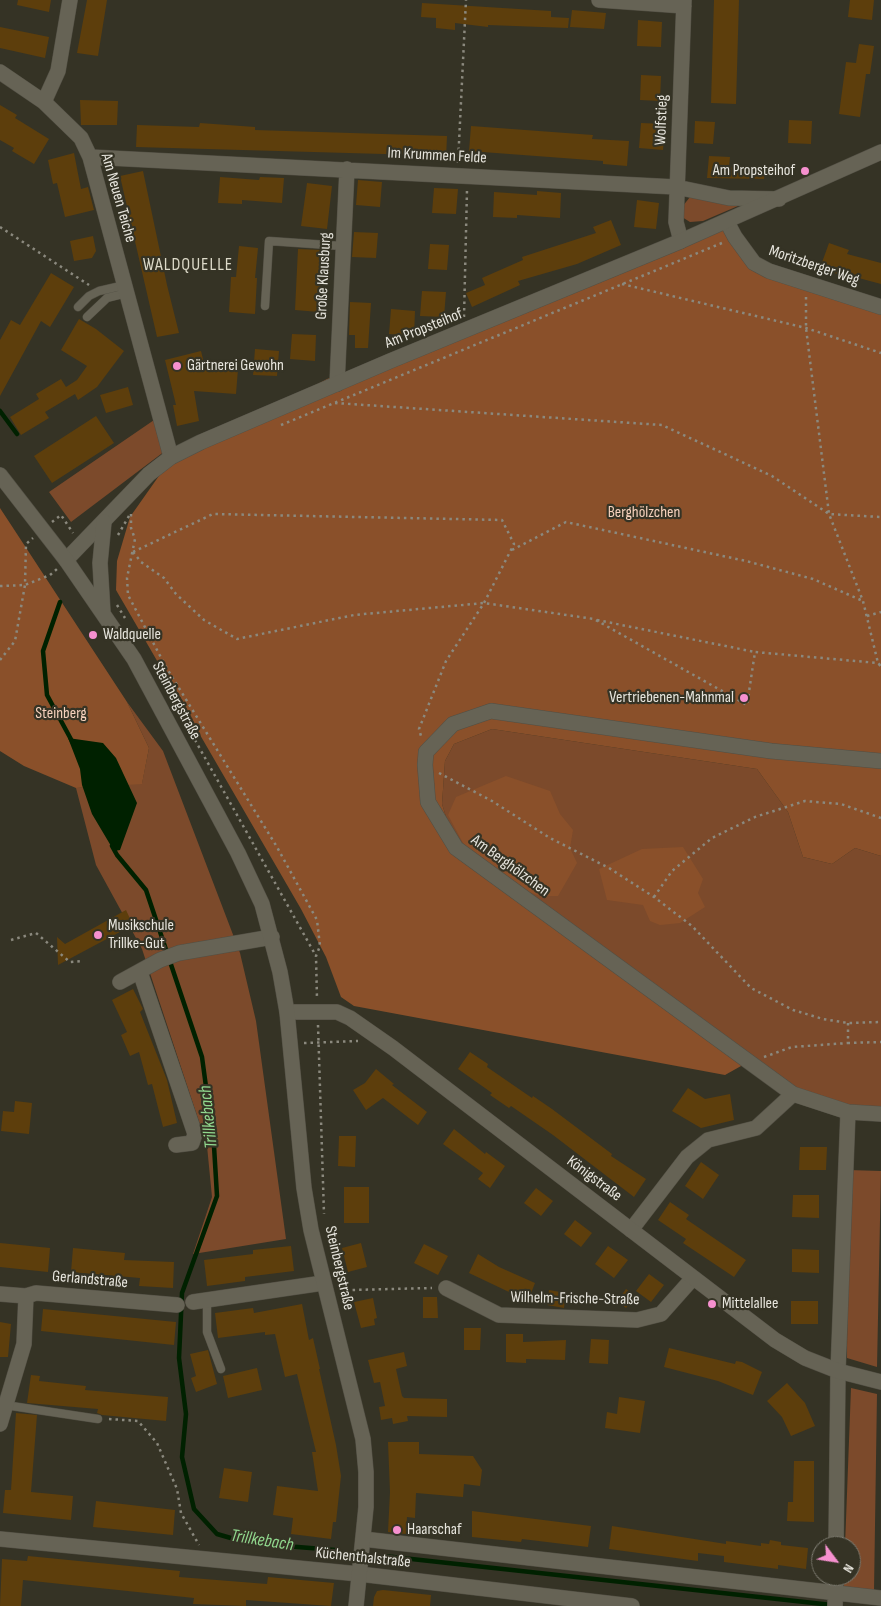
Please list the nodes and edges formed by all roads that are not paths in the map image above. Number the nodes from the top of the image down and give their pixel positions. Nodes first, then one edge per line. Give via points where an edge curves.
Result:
1 (70, 0) edge
2 (599, 0) edge
3 (684, 3) edge
4 (0, 72) edge
5 (44, 102) junction
6 (881, 152) edge
7 (90, 157) junction
8 (347, 169) junction
9 (676, 187) junction
10 (780, 199) junction
11 (727, 222) junction
12 (681, 241) junction
13 (342, 246) junction
14 (126, 289) junction
15 (264, 306) dead end
16 (78, 307) dead end
17 (881, 307) edge
18 (87, 316) dead end
19 (337, 384) junction
20 (171, 457) junction
21 (0, 475) edge
22 (104, 522) junction
23 (66, 560) junction
24 (103, 614) junction
25 (881, 761) edge
26 (272, 937) junction
27 (140, 972) junction
28 (120, 982) dead end
29 (286, 1012) junction
30 (792, 1094) junction
31 (848, 1112) junction
32 (881, 1114) edge
33 (176, 1145) dead end
34 (631, 1230) junction
35 (693, 1278) junction
36 (324, 1283) junction
37 (446, 1288) road end
38 (0, 1294) edge
39 (26, 1296) junction
40 (200, 1302) joint
41 (177, 1305) dead end
42 (221, 1369) dead end
43 (838, 1371) junction
44 (881, 1382) edge
45 (5, 1405) junction
46 (98, 1419) road end
47 (0, 1424) edge
48 (836, 1536) edge
49 (0, 1539) edge
50 (363, 1539) junction
51 (359, 1574) junction
52 (836, 1586) edge
53 (881, 1598) edge
54 (836, 1600) edge
55 (559, 1602) edge
56 (356, 1606) edge
57 (632, 1606) edge

1 - 5 street via 58,71
2 - 3 street
3 - 9 street, Wolfstieg
4 - 5 street, Am Neuen Teiche
5 - 7 street, Am Neuen Teiche via 81,138
6 - 10 street, Am Propsteihof
7 - 8 street, Im Krummen Felde
7 - 14 street, Am Neuen Teiche
8 - 9 street, Im Krummen Felde
8 - 13 street, Große Klausburg
9 - 10 street, Im Krummen Felde via 729,198
9 - 12 street, Wolfstieg via 676,222
10 - 11 street, Am Propsteihof
11 - 12 street, Am Propsteihof
11 - 17 street, Moritzberger Weg via 754,263 769,271
12 - 19 street, Am Propsteihof
13 - 15 lane via 269,241
13 - 19 street, Große Klausburg
14 - 16 lane via 99,291
14 - 18 lane via 107,298
14 - 20 street, Am Neuen Teiche
19 - 20 street, Am Propsteihof
20 - 22 street, Am Propsteihof via 149,474
21 - 23 street, Steinbergstraße
22 - 23 street, Am Propsteihof
22 - 24 street via 100,563
23 - 24 street, Steinbergstraße
24 - 26 street, Steinbergstraße via 134,659 233,844 262,904
25 - 30 street, Am Berghölzchen via 771,752 491,711 454,724 425,758 428,802 456,848
26 - 27 street via 179,953
26 - 29 street, Steinbergstraße
27 - 28 street
27 - 33 street via 195,1134 192,1143
29 - 34 street, Königstraße via 337,1012 350,1018
29 - 36 street, Steinbergstraße via 304,1188
30 - 31 street, Am Berghölzchen
30 - 34 street via 756,1128 708,1140 687,1157
31 - 32 street, Am Berghölzchen
31 - 43 street
34 - 35 street, Königstraße
35 - 37 street, Wilhelm-Frische-Straße via 662,1314 637,1320 499,1315
35 - 43 street, Königstraße via 775,1340 805,1358
36 - 40 street
36 - 50 street, Steinbergstraße via 363,1439 366,1472
38 - 39 street, Gerlandstraße
39 - 41 street, Gerlandstraße via 36,1293
39 - 45 street via 24,1344
40 - 42 lane
43 - 44 street, Königstraße
43 - 48 street
45 - 46 lane
45 - 47 street
49 - 51 street, Küchenthalstraße
50 - 51 street, Steinbergstraße
50 - 54 street, Küchenthalstraße
51 - 55 street, Küchenthalstraße
51 - 56 street, Steinbergstraße
52 - 54 street
53 - 54 street, Küchenthalstraße
55 - 57 street, Küchenthalstraße

